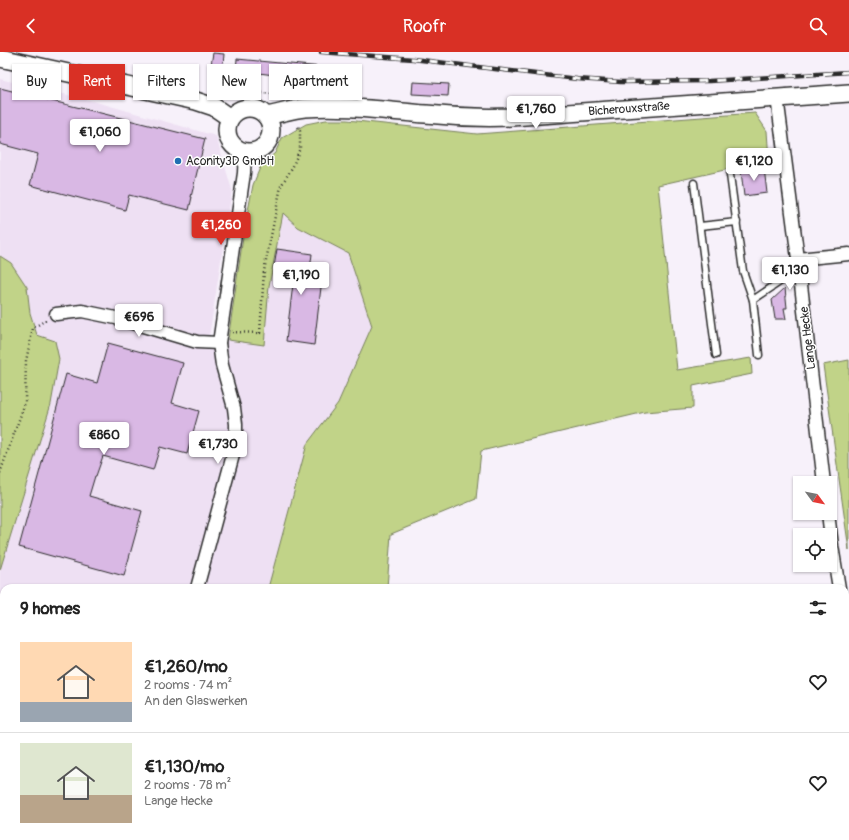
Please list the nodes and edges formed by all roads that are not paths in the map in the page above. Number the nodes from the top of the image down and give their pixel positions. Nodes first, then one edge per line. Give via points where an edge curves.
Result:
1 (0, 58) edge
2 (849, 93) edge
3 (777, 97) junction
4 (266, 116) junction
5 (230, 118) junction
6 (245, 152) junction
7 (730, 175) dead end
8 (694, 183) dead end
9 (737, 222) junction
10 (700, 226) junction
11 (849, 254) edge
12 (798, 259) junction
13 (753, 300) junction
14 (56, 314) road end
15 (220, 337) junction
16 (716, 355) dead end
17 (759, 355) dead end
18 (823, 476) edge
19 (829, 520) edge
20 (198, 584) edge
21 (839, 584) edge

1 - 5 street via 196,101 214,107
2 - 3 street, Bicherouxstraße
3 - 4 street, Bicherouxstraße via 511,117 427,115 361,108 303,108
3 - 12 street, Lange Hecke
4 - 5 street via 258,110 248,108 238,111
4 - 6 street via 271,126 270,136 265,145 256,151
5 - 6 street via 226,128 228,139 235,148
6 - 15 street
7 - 9 lane
8 - 10 lane
9 - 10 lane
9 - 13 lane via 743,271
10 - 16 lane
11 - 12 street
12 - 13 lane via 781,281
12 - 18 street, Lange Hecke
13 - 17 lane
14 - 15 street via 82,311 116,318 197,342
15 - 20 street via 222,365 236,424 236,444
19 - 21 street

